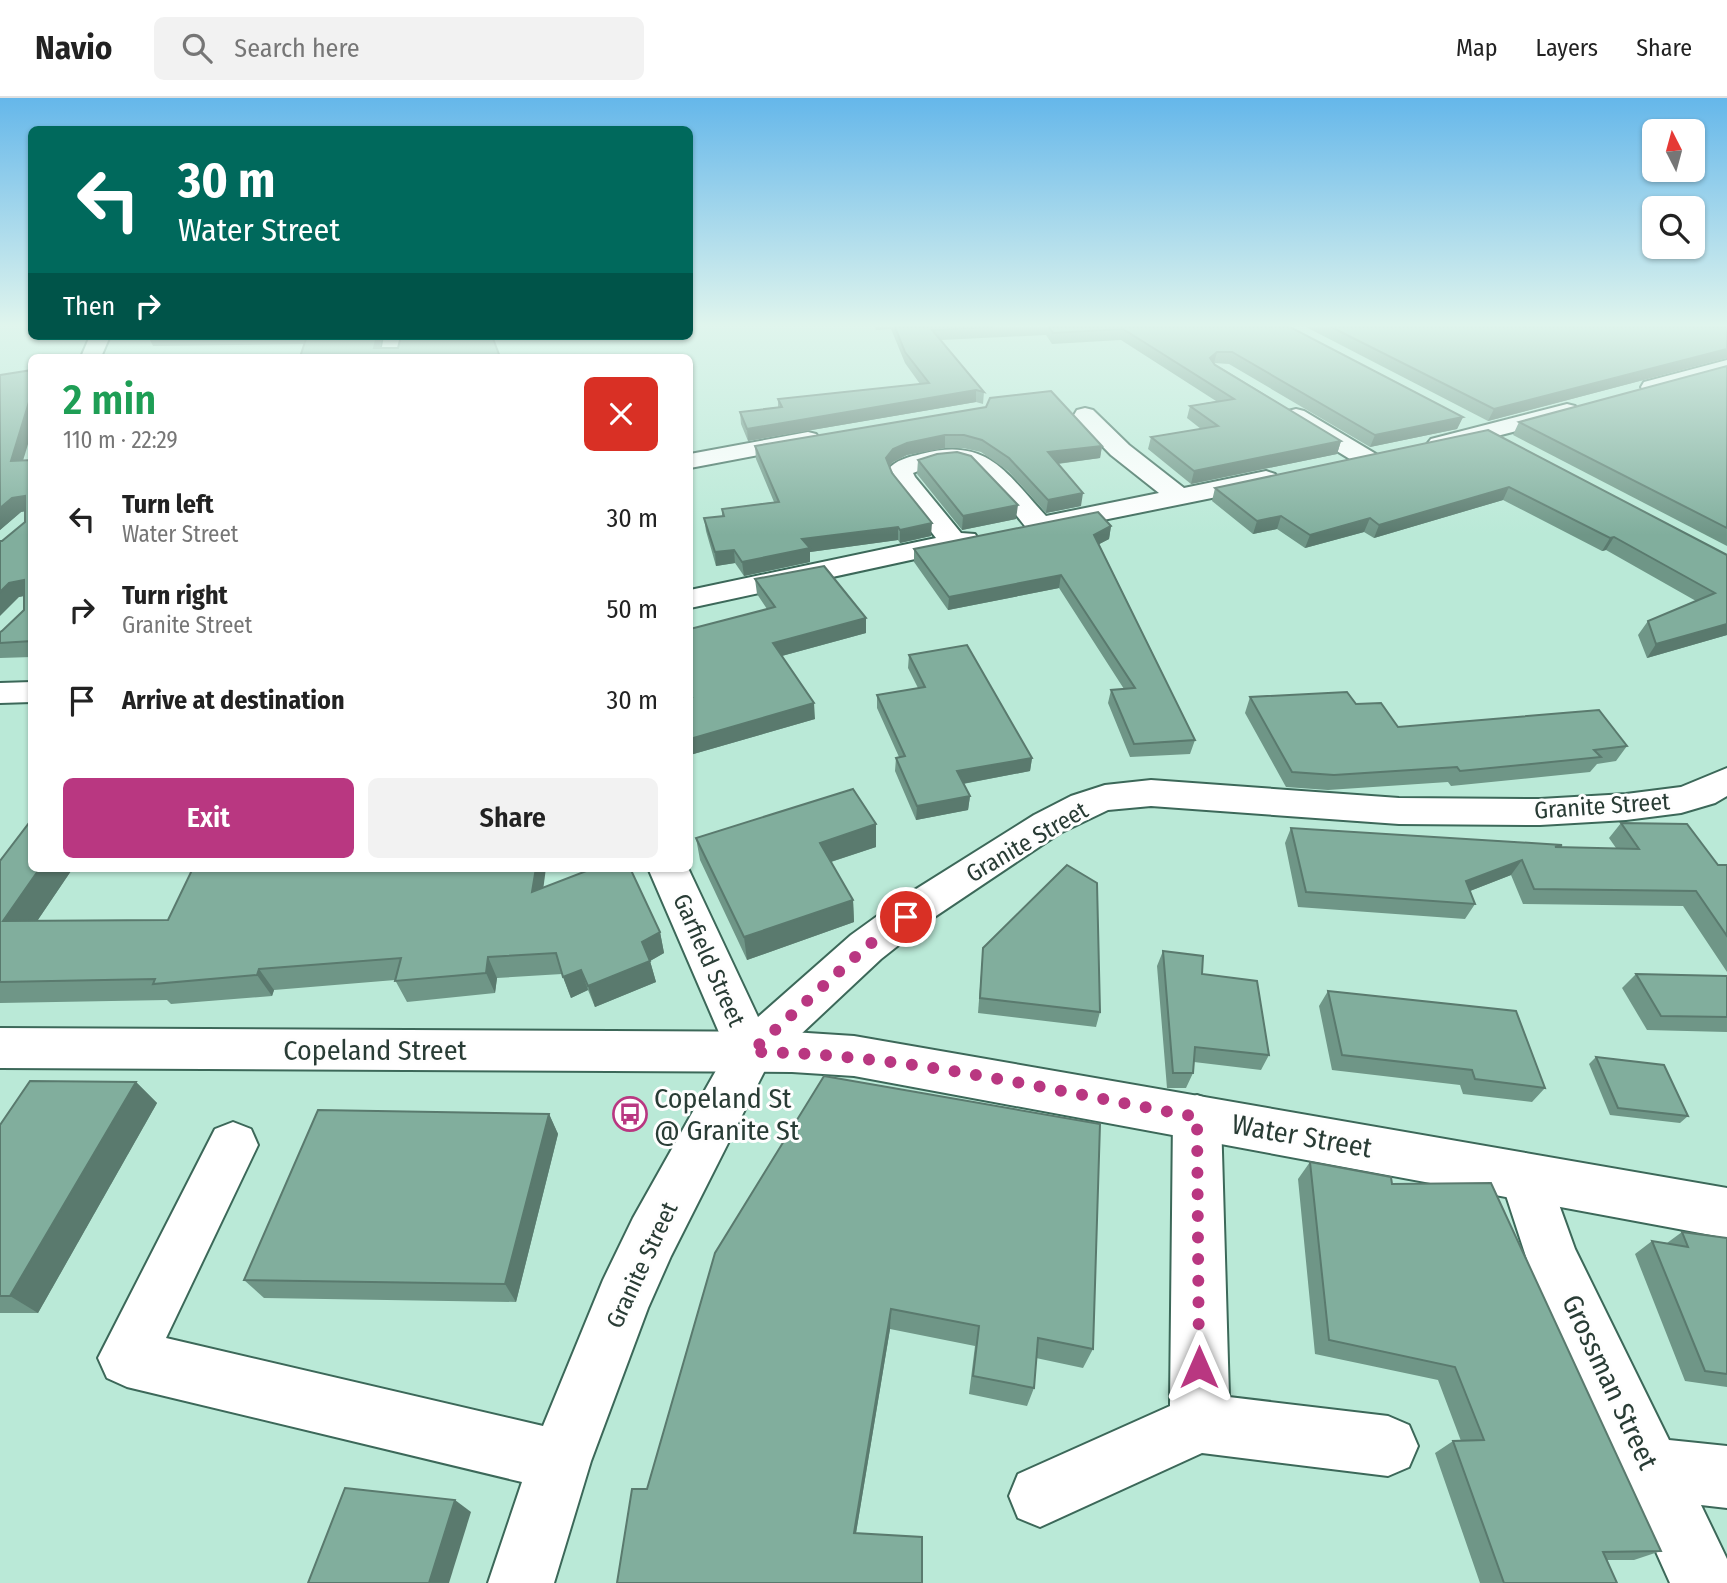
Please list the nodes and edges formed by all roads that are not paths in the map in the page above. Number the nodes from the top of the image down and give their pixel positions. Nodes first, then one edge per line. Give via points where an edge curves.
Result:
1 (1273, 402) edge
2 (1590, 404) edge
3 (1085, 415) dead end
4 (1458, 415) edge
5 (1490, 432) junction
6 (832, 435) edge
7 (1513, 445) edge
8 (1419, 448) edge
9 (1393, 453) edge
10 (1367, 458) junction
11 (693, 460) edge
12 (1326, 467) edge
13 (1286, 475) edge
14 (1179, 497) junction
15 (1015, 530) junction
16 (954, 542) junction
17 (693, 598) edge
18 (28, 692) edge
19 (0, 693) edge
20 (1727, 780) edge
21 (670, 872) edge
22 (0, 1048) edge
23 (751, 1052) junction
24 (1197, 1117) junction
25 (233, 1145) dead end
26 (1525, 1177) junction
27 (1727, 1213) edge
28 (1200, 1423) junction
29 (1388, 1446) dead end
30 (560, 1461) junction
31 (1651, 1469) junction
32 (1727, 1477) edge
33 (1040, 1496) dead end
34 (521, 1583) edge
35 (1703, 1583) edge

1 - 10 street
2 - 5 street
3 - 14 street
4 - 5 street
5 - 7 street
5 - 8 street
6 - 11 street
9 - 10 street
10 - 12 street
13 - 14 street
14 - 15 street
15 - 16 street
15 - 16 street via 976,459 956,456 900,470 902,479
16 - 17 street
18 - 19 street
20 - 23 street, Granite Street via 1681,800 1540,812 1399,811 1151,793 1105,798 1047,824 919,907 866,947
21 - 23 street, Garfield Street
22 - 23 street, Copeland Street
23 - 24 street, Water Street via 875,1059
23 - 30 street, Granite Street via 640,1262
24 - 26 street, Water Street
24 - 28 street
25 - 30 street via 127,1358
26 - 27 street, Water Street
26 - 31 street, Grossman Street via 1552,1259
28 - 29 street
28 - 33 street
30 - 34 street, Granite Street
31 - 32 street
31 - 35 street, Grossman Street

